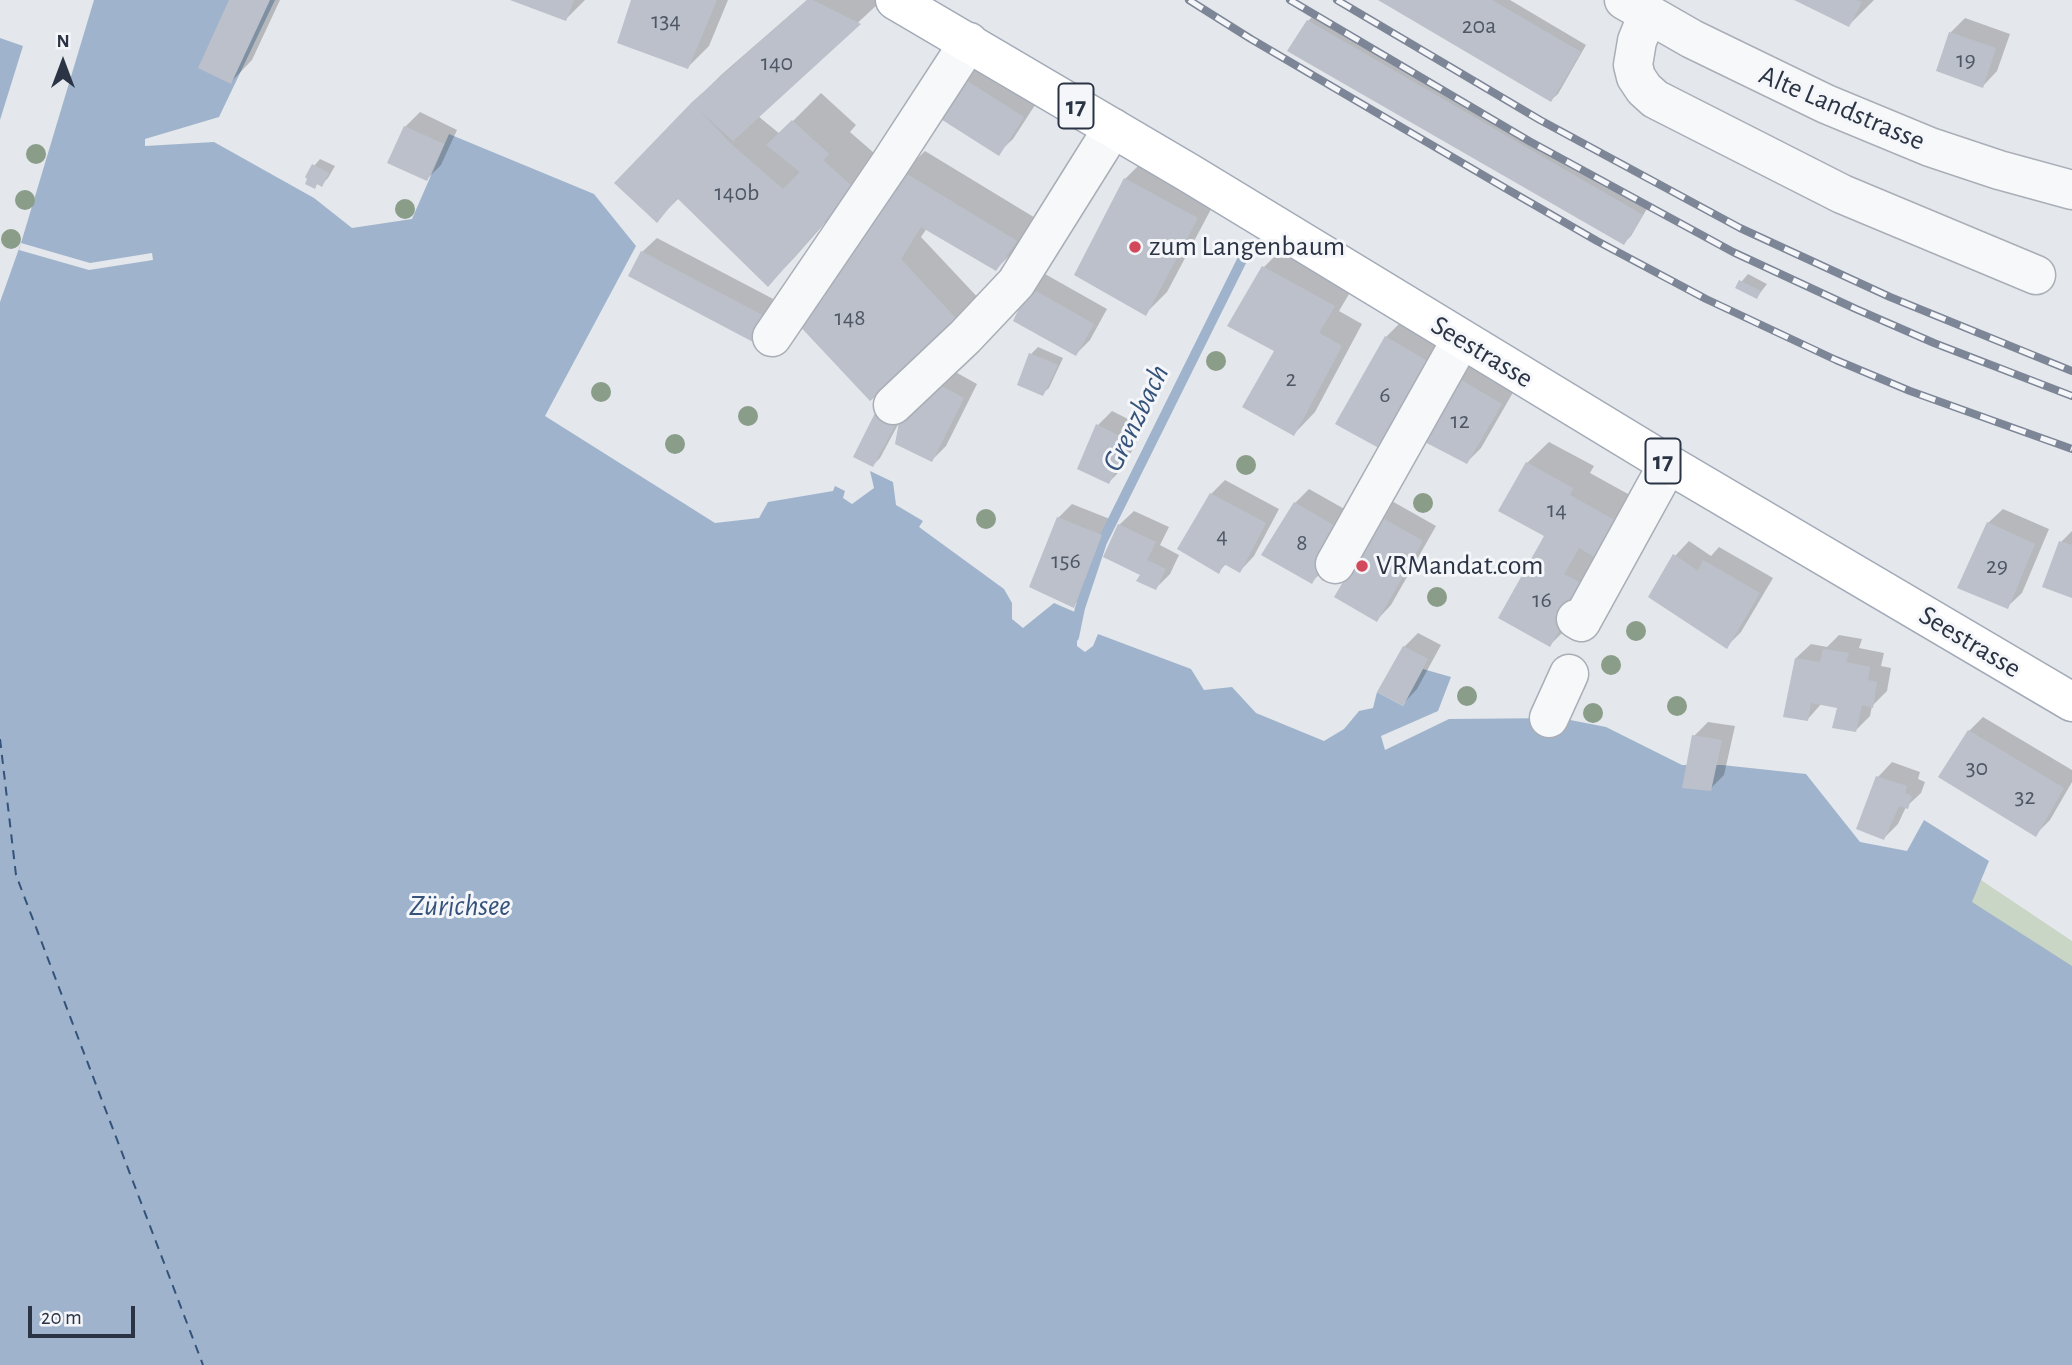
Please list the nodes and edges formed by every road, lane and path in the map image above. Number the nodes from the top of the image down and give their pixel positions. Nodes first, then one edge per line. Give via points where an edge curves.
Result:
1 (895, 0) edge
2 (1636, 7) edge
3 (969, 42) junction
4 (1113, 128) junction
5 (2072, 190) edge
6 (2036, 275) dead end
7 (772, 337) dead end
8 (1461, 340) junction
9 (893, 405) dead end
10 (1668, 464) junction
11 (1335, 564) dead end
12 (1576, 620) dead end
13 (1569, 674) dead end
14 (2072, 702) edge
15 (1549, 718) dead end

1 - 3 main road, Seestrasse / 17
2 - 5 street, Alte Landstrasse via 1752,70 1881,128 1999,170
2 - 6 street via 1633,65 1636,77 1655,99 1842,194
3 - 4 main road, Seestrasse / 17
3 - 7 street
4 - 8 main road, Seestrasse / 17
4 - 9 street via 1016,283
8 - 10 main road, Seestrasse / 17
8 - 11 street
10 - 12 street via 1581,622
10 - 14 main road, Seestrasse / 17
13 - 15 street

